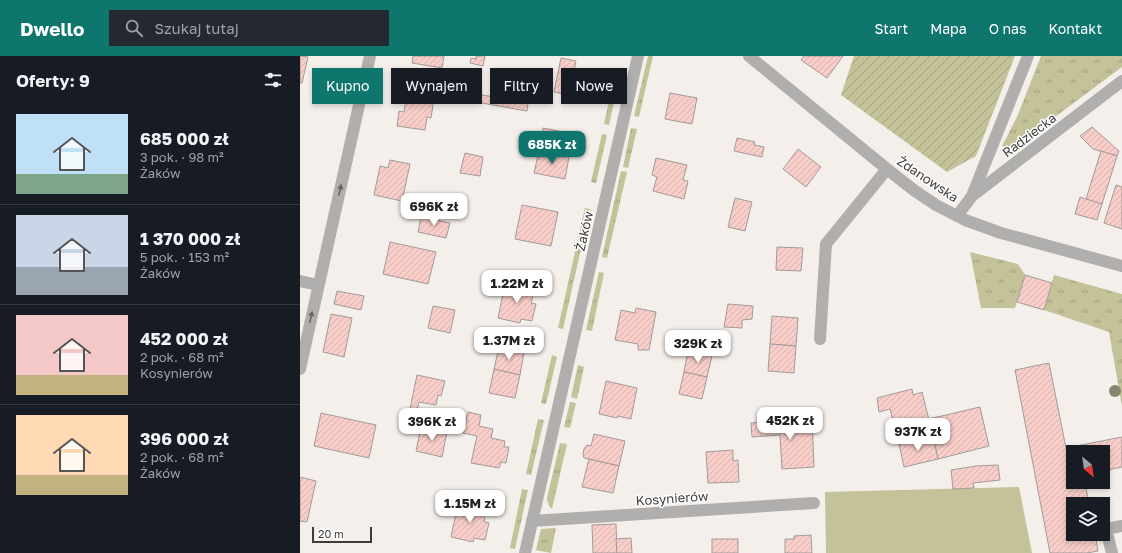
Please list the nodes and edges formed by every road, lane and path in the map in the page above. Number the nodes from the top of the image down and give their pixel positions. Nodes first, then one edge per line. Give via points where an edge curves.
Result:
1 (370, 56) edge
2 (638, 56) edge
3 (749, 56) edge
4 (1028, 56) edge
5 (1122, 81) edge
6 (887, 169) junction
7 (972, 196) junction
8 (957, 216) junction
9 (1122, 266) edge
10 (300, 281) edge
11 (318, 285) junction
12 (820, 339) dead end
13 (300, 369) edge
14 (814, 503) dead end
15 (532, 521) junction
16 (1122, 526) edge
17 (525, 553) edge
18 (1112, 553) edge

11 -> 1 street
2 - 15 street, Żaków
3 - 6 street, Żdanowska
4 - 7 street
5 - 7 street, Radziecka
6 - 8 street, Żdanowska via 925,198
6 - 12 street via 826,244
7 - 8 street, Radziecka
8 - 9 street, Żdanowska via 1001,233
10 - 11 street
13 -> 11 street
14 - 15 street, Kosynierów
15 - 17 street, Żaków
16 - 18 street via 1106,529

